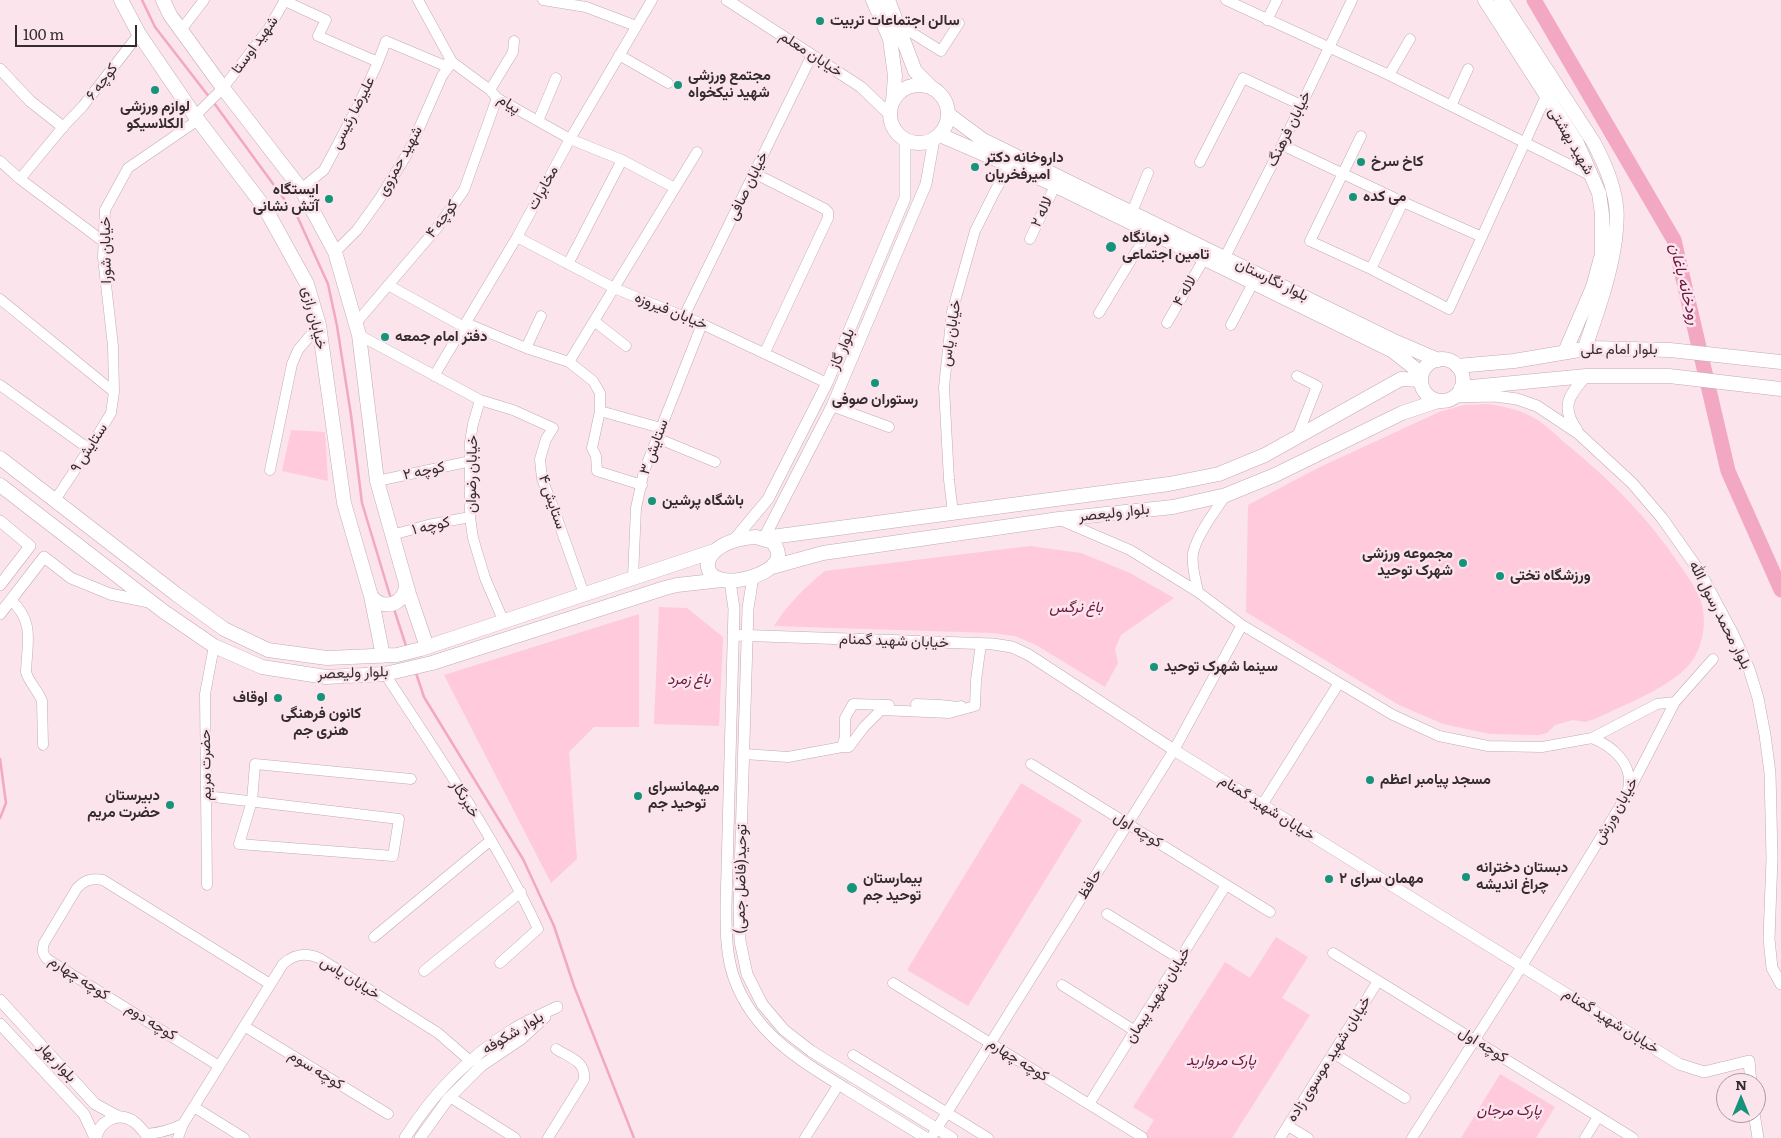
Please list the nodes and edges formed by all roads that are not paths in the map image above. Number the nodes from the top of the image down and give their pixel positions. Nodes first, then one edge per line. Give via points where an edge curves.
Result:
1 (121, 0) edge
2 (163, 0) edge
3 (204, 0) edge
4 (285, 0) edge
5 (418, 0) edge
6 (543, 0) edge
7 (652, 0) edge
8 (727, 0) edge
9 (873, 0) edge
10 (1226, 0) edge
11 (1277, 0) edge
12 (1352, 0) edge
13 (1485, 0) edge
14 (1501, 0) edge
15 (890, 1) edge
16 (1267, 20) junction
17 (959, 23) dead end
18 (636, 26) junction
19 (897, 26) junction
20 (180, 30) junction
21 (139, 34) junction
22 (1410, 39) dead end
23 (514, 41) dead end
24 (1532, 46) junction
25 (1329, 48) junction
26 (619, 54) junction
27 (812, 55) junction
28 (1520, 55) junction
29 (378, 62) junction
30 (452, 62) junction
31 (1468, 68) dead end
32 (0, 69) edge
33 (915, 71) junction
34 (896, 76) junction
35 (1390, 76) junction
36 (556, 78) dead end
37 (668, 83) dead end
38 (223, 88) junction
39 (933, 89) junction
40 (493, 94) junction
41 (1546, 96) junction
42 (893, 101) junction
43 (1301, 104) junction
44 (1451, 106) junction
45 (948, 114) junction
46 (890, 115) junction
47 (196, 118) junction
48 (538, 121) junction
49 (63, 128) junction
50 (1361, 136) dead end
51 (937, 137) junction
52 (570, 139) junction
53 (905, 140) junction
54 (1524, 142) junction
55 (1282, 145) junction
56 (697, 152) dead end
57 (622, 160) junction
58 (0, 162) edge
59 (1200, 162) dead end
60 (1010, 164) junction
61 (754, 173) junction
62 (1148, 173) dead end
63 (1342, 173) junction
64 (1592, 176) junction
65 (20, 179) junction
66 (906, 179) junction
67 (926, 184) junction
68 (1055, 186) junction
69 (675, 188) junction
70 (301, 189) junction
71 (1403, 202) junction
72 (1132, 212) junction
73 (1148, 232) junction
74 (1482, 236) junction
75 (517, 237) junction
76 (1030, 239) dead end
77 (104, 242) junction
78 (335, 252) junction
79 (1225, 257) junction
80 (1204, 259) junction
81 (568, 264) junction
82 (1371, 269) junction
83 (1253, 283) junction
84 (388, 285) junction
85 (614, 288) junction
86 (0, 299) edge
87 (1099, 313) dead end
88 (541, 316) dead end
89 (684, 316) junction
90 (594, 322) junction
91 (1167, 323) dead end
92 (702, 324) junction
93 (319, 325) junction
94 (465, 325) junction
95 (1231, 325) dead end
96 (358, 329) junction
97 (626, 346) dead end
98 (526, 348) junction
99 (1585, 348) junction
100 (765, 352) junction
101 (1566, 352) junction
102 (1438, 360) junction
103 (569, 362) junction
104 (1781, 362) edge
105 (1457, 366) junction
106 (434, 376) junction
107 (1296, 376) dead end
108 (1586, 376) junction
109 (1421, 377) junction
110 (827, 383) junction
111 (0, 385) edge
112 (1780, 389) edge
113 (114, 392) junction
114 (1457, 393) junction
115 (480, 400) junction
116 (1438, 400) junction
117 (832, 406) junction
118 (600, 411) junction
119 (889, 427) dead end
120 (661, 428) junction
121 (1579, 434) junction
122 (1297, 437) junction
123 (658, 438) junction
124 (89, 449) junction
125 (0, 458) edge
126 (471, 461) junction
127 (715, 462) dead end
128 (270, 470) dead end
129 (377, 481) junction
130 (0, 485) edge
131 (642, 485) junction
132 (1226, 495) junction
133 (55, 500) junction
134 (760, 509) junction
135 (953, 513) junction
136 (776, 515) junction
137 (470, 517) junction
138 (1059, 520) junction
139 (0, 521) edge
140 (392, 535) junction
141 (764, 538) junction
142 (733, 541) junction
143 (714, 551) junction
144 (670, 565) junction
145 (772, 567) junction
146 (633, 577) junction
147 (753, 577) junction
148 (726, 580) junction
149 (0, 585) edge
150 (676, 585) junction
151 (406, 587) junction
152 (0, 591) edge
153 (1198, 592) junction
154 (584, 594) junction
155 (371, 596) junction
156 (11, 600) junction
157 (151, 602) junction
158 (0, 614) edge
159 (503, 620) junction
160 (1242, 625) junction
161 (733, 635) junction
162 (747, 635) junction
163 (978, 644) junction
164 (214, 646) junction
165 (424, 648) junction
166 (383, 656) junction
167 (1713, 659) dead end
168 (385, 674) junction
169 (1339, 683) junction
170 (1675, 702) junction
171 (1592, 738) junction
172 (42, 745) dead end
173 (846, 747) junction
174 (1174, 750) junction
175 (744, 754) junction
176 (1031, 764) dead end
177 (411, 778) dead end
178 (1628, 793) junction
179 (206, 796) junction
180 (728, 798) junction
181 (742, 799) junction
182 (252, 801) junction
183 (1262, 805) junction
184 (1127, 824) junction
185 (491, 840) junction
186 (207, 885) dead end
187 (1226, 885) junction
188 (520, 892) junction
189 (1270, 912) dead end
190 (1108, 914) dead end
191 (374, 937) dead end
192 (1333, 953) dead end
193 (1180, 959) junction
194 (500, 963) dead end
195 (1522, 966) junction
196 (424, 971) dead end
197 (1378, 981) junction
198 (893, 983) dead end
199 (270, 984) junction
200 (1781, 984) edge
201 (1062, 985) dead end
202 (0, 1000) edge
203 (0, 1024) edge
204 (244, 1026) junction
205 (1136, 1030) junction
206 (1474, 1040) junction
207 (990, 1043) junction
208 (556, 1049) dead end
209 (1333, 1053) junction
210 (853, 1055) dead end
211 (470, 1060) junction
212 (220, 1066) junction
213 (1750, 1073) edge
214 (838, 1084) junction
215 (450, 1097) junction
216 (1405, 1098) dead end
217 (1090, 1104) junction
218 (194, 1107) junction
219 (947, 1112) junction
220 (388, 1114) dead end
221 (119, 1117) junction
222 (1598, 1117) junction
223 (1756, 1123) edge
224 (183, 1124) junction
225 (1288, 1126) junction
226 (934, 1133) edge
227 (148, 1136) edge
228 (1142, 1137) dead end
229 (95, 1138) edge
230 (178, 1138) edge
231 (244, 1138) edge
232 (405, 1138) edge
233 (420, 1138) edge
234 (515, 1138) edge
235 (548, 1138) edge
236 (805, 1138) edge
237 (926, 1138) edge
238 (952, 1138) edge
239 (988, 1138) edge
240 (1280, 1138) edge
241 (1308, 1138) edge
242 (1412, 1138) edge
243 (1585, 1138) edge
244 (1633, 1138) edge
245 (1758, 1138) edge

1 - 21 main road, خیابان رازی
2 - 20 main road
3 - 20 street
4 - 29 street, علیرضا رئیسی via 326,20 318,36
4 - 38 street, شهید اوستا
5 - 30 street
6 - 18 street via 586,7
7 - 18 street, مخابرات
8 - 27 street, خیابان معلم
9 - 34 main road via 890,39
10 - 16 street
11 - 16 street
12 - 25 street, خیابان فرهنگ
13 - 28 main road, شهید بهشتی
14 - 24 main road, شهید بهشتی
15 - 19 main road
16 - 25 street
17 - 19 street via 940,51 909,30
18 - 26 street, مخابرات
19 - 33 main road
20 - 38 main road
21 - 47 main road, خیابان رازی
21 - 49 street, کوچه ۶
22 - 35 street
23 - 40 street via 513,52
24 - 28 main road
24 - 99 main road, شهید بهشتی via 1598,151 1606,167 1616,207 1612,260
25 - 35 street
25 - 43 street, خیابان فرهنگ
26 - 37 street
26 - 52 street, مخابرات
27 - 46 street, خیابان معلم via 861,87
27 - 61 street, خیابان صافی
28 - 41 main road, شهید بهشتی
29 - 30 street via 386,41 443,65
29 - 70 street, علیرضا رئیسی via 324,170
30 - 40 street, پیام
30 - 78 street, شهید حمزوی via 442,76 410,151 357,230
31 - 44 street
32 - 49 street via 30,101
33 - 34 main road via 908,79
33 - 39 main road
34 - 42 main road
35 - 44 street
36 - 48 street
38 - 47 street, شهید اوستا
38 - 70 main road
39 - 42 main road via 918,85 911,87
39 - 45 main road via 944,99
40 - 48 street, پیام
40 - 84 street, کوچه ۴ via 464,190 437,228
41 - 54 street
41 - 64 main road, شهید بهشتی via 1577,144
42 - 46 main road
43 - 55 street, خیابان فرهنگ
43 - 59 street via 1243,78
44 - 54 street
45 - 51 main road via 945,128
45 - 72 main road, بلوار نگارستان via 983,140
46 - 53 main road via 894,130
47 - 77 street, خیابان شورا via 128,168 105,210
47 - 93 main road, خیابان رازی via 265,208 307,284
48 - 52 street, پیام
49 - 65 street, کوچه ۶
50 - 63 street
51 - 53 main road via 920,144
51 - 60 main road, بلوار نگارستان
51 - 67 street, بلوار گاز
52 - 57 street, پیام
52 - 75 street, مخابرات
53 - 66 street, بلوار گاز
54 - 64 street
54 - 74 street
55 - 63 street
55 - 79 street, خیابان فرهنگ
56 - 69 street
57 - 69 street, پیام
57 - 81 street
58 - 65 street
60 - 68 main road, بلوار نگارستان
60 - 135 street, خیابان یاس via 975,231 952,312 944,387
61 - 89 street, خیابان صافی
61 - 100 street via 828,212
62 - 72 street
63 - 71 street
63 - 82 street via 1310,241
64 - 101 main road, شهید بهشتی via 1602,214 1602,254 1593,287
65 - 77 street
66 - 67 street via 917,176
66 - 110 street, بلوار گاز via 905,198
67 - 117 street, بلوار گاز
68 - 73 main road, بلوار نگارستان
68 - 76 street, لاله ۲
69 - 85 street
70 - 78 main road
71 - 74 street
71 - 82 street
72 - 79 main road, بلوار نگارستان
73 - 80 main road, بلوار نگارستان
73 - 87 street
74 - 82 street via 1449,309
75 - 81 street, خیابان فیروزه
75 - 94 street, مخابرات
77 - 113 street, خیابان شورا
78 - 96 main road
79 - 102 main road, بلوار نگارستان
80 - 83 main road, بلوار نگارستان
80 - 91 street, لاله ۴
81 - 85 street, خیابان فیروزه
83 - 95 street
83 - 109 main road, بلوار نگارستان via 1393,351
84 - 94 street
84 - 96 street, کوچه ۴
85 - 89 street, خیابان فیروزه
85 - 90 street
86 - 113 street
88 - 98 street
89 - 92 street, خیابان فیروزه
90 - 97 street
90 - 103 street
92 - 100 street, خیابان فیروزه
92 - 120 street, ستایش ۳
93 - 128 street via 298,350 292,364
93 - 155 main road, خیابان رازی via 344,503
94 - 98 street
94 - 106 street, مخابرات
96 - 106 street
96 - 129 main road
98 - 103 street
99 - 101 main road, بلوار امام علی
99 - 104 main road, بلوار امام علی via 1670,350
100 - 110 street, خیابان فیروزه
101 - 105 main road, بلوار امام علی
102 - 105 main road via 1445,359
102 - 109 main road via 1426,366
103 - 118 street via 593,381 600,393
105 - 114 main road via 1462,376
106 - 115 street
107 - 122 street via 1317,386
108 - 112 main road, بلوار امام علی via 1669,376
108 - 114 main road, بلوار امام علی
108 - 121 street via 1571,394 1568,404 1569,419
109 - 116 main road via 1424,391
109 - 122 main road, بلوار ولیعصر via 1401,379
110 - 134 street, بلوار گاز
111 - 124 street
113 - 124 street, ستایش ۹ via 111,413
114 - 116 main road via 1449,400
114 - 121 street via 1517,399 1537,406
115 - 126 street, خیابان رضوان via 470,442
115 - 154 street, ستایش ۴ via 553,428 540,459 542,479
116 - 132 main road, بلوار ولیعصر via 1402,413
117 - 119 street
117 - 136 street, بلوار گاز
118 - 120 street
118 - 131 street via 592,448 597,471
120 - 123 street, ستایش ۳
121 - 200 street, بلوار محمد رسول الله via 1632,483 1681,544 1700,572 1749,669 1762,716 1770,773 1772,858 1769,939 1772,968
122 - 135 main road, بلوار ولیعصر via 1265,455 1218,474 1169,484
123 - 127 street
123 - 131 street, ستایش ۳ via 644,471
124 - 133 street, ستایش ۹
125 - 133 main road, بلوار ولیعصر
126 - 129 street, کوچه ۲
126 - 137 street, خیابان رضوان
129 - 140 main road
130 - 157 main road, بلوار ولیعصر
131 - 146 street, ستایش ۳ via 636,508
132 - 138 main road, بلوار ولیعصر via 1173,506
132 - 153 street via 1193,553
133 - 166 main road, بلوار ولیعصر via 200,612 250,642 268,650 327,658
134 - 136 street via 763,518 770,519
134 - 142 street, بلوار گاز
135 - 141 main road, بلوار ولیعصر
136 - 141 street, بلوار گاز
137 - 140 street, کوچه ۱
137 - 159 street, خیابان رضوان via 485,578
138 - 145 main road, بلوار ولیعصر via 823,553
138 - 153 street via 1130,550
139 - 149 street via 30,546
140 - 151 main road
141 - 142 main road, بلوار ولیعصر
141 - 145 main road via 774,542 778,550 778,560
142 - 143 main road, بلوار ولیعصر
143 - 144 main road, بلوار ولیعصر
143 - 148 main road via 708,559 708,568 713,576
144 - 146 main road, بلوار ولیعصر
144 - 150 main road via 683,573
145 - 147 main road, بلوار ولیعصر
146 - 154 main road, بلوار ولیعصر
147 - 148 main road, بلوار ولیعصر
147 - 162 street, توحید(فاضل جمی)
148 - 150 main road, بلوار ولیعصر
148 - 161 street, توحید(فاضل جمی) via 734,608
150 - 168 main road, بلوار ولیعصر via 424,665
151 - 155 main road via 401,600 392,604 382,604
151 - 165 main road
152 - 156 street
153 - 160 street
154 - 159 main road, بلوار ولیعصر
155 - 166 main road, خیابان رازی
156 - 157 street via 44,558 79,582 110,594
156 - 158 street
156 - 172 street via 28,626 26,672 42,701
157 - 164 main road, بلوار ولیعصر
159 - 165 main road, بلوار ولیعصر
160 - 169 street
160 - 174 street, حافظ
161 - 162 street, خیابان شهید گمنام
161 - 180 street, توحید(فاضل جمی)
162 - 163 street, خیابان شهید گمنام
162 - 175 street, توحید(فاضل جمی)
163 - 173 street via 975,706 949,713 881,710
163 - 173 street via 969,703 958,707 853,704 845,718
163 - 174 street, خیابان شهید گمنام via 993,644 1029,654
164 - 168 main road, بلوار ولیعصر via 262,667 326,677
164 - 179 street, حضرت مریم via 205,694
165 - 166 main road, بلوار ولیعصر
167 - 170 street, خیابان ورزش
168 - 185 street, خبرنگار
169 - 171 street via 1393,715 1439,736 1488,746 1542,747
169 - 183 street
170 - 171 street via 1657,704
170 - 178 street, خیابان ورزش
171 - 178 street via 1611,747 1624,763 1630,783
173 - 175 street via 788,757
174 - 183 street, خیابان شهید گمنام
174 - 184 street, حافظ
175 - 181 street, توحید(فاضل جمی)
176 - 184 street, کوچه اول
177 - 182 street via 255,764
178 - 195 street, خیابان ورزش
179 - 182 street
179 - 186 street, حضرت مریم
180 - 181 street
180 - 214 street, توحید(فاضل جمی) via 726,943 735,978 751,1011 774,1040
181 - 226 street, توحید(فاضل جمی) via 740,941 747,974 762,1004 784,1030 811,1051
182 - 182 street via 399,819 393,856 239,844
183 - 195 street, خیابان شهید گمنام
184 - 187 street, کوچه اول
184 - 207 street, حافظ
185 - 188 street, خبرنگار
185 - 191 street
187 - 189 street, کوچه اول
187 - 193 street, خیابان شهید پیمان
188 - 194 street, خبرنگار via 538,929
188 - 196 street
190 - 193 street
192 - 197 street, کوچه اول
193 - 205 street, خیابان شهید پیمان
195 - 206 street, خیابان ورزش
195 - 213 street, خیابان شهید گمنام via 1679,1064 1704,1072 1749,1061
197 - 206 street, کوچه اول
197 - 209 street, خیابان شهید موسوی زاده
198 - 207 street, کوچه چهارم
199 - 204 street, خیابان یاس
199 - 211 street, خیابان یاس via 288,960 300,955 313,956 438,1032
199 - 212 street, کوچه چهارم via 103,880 93,879 77,888 44,942 43,954 47,959
201 - 205 street
202 - 221 street, بلوار بهار via 95,1104
203 - 229 street, بلوار بهار via 84,1114
204 - 212 street, خیابان یاس
204 - 220 street, کوچه سوم
205 - 217 street, خیابان شهید پیمان
206 - 222 street, کوچه اول
206 - 242 street, خیابان ورزش
207 - 217 street, کوچه چهارم
207 - 219 street, حافظ
208 - 235 street via 581,1064 585,1071 584,1080
209 - 216 street
209 - 225 street, خیابان شهید موسوی زاده
210 - 219 street
211 - 215 street, بلوار شکوفه via 514,1029 557,1007 482,1066
211 - 232 street, بلوار شکوفه via 438,1091
212 - 218 street, خیابان یاس
214 - 236 street
214 - 237 street, توحید(فاضل جمی)
215 - 233 street, بلوار شکوفه
215 - 234 street
217 - 228 street, کوچه چهارم
218 - 224 street, خیابان یاس
218 - 231 street
219 - 226 street, حافظ
219 - 239 street
221 - 227 street, بلوار بهار via 130,1120
221 - 229 street via 103,1124
222 - 243 street
222 - 244 street, کوچه اول
223 - 245 street
224 - 227 street
224 - 230 street, خیابان یاس
225 - 240 street, خیابان شهید موسوی زاده
225 - 241 street
226 - 238 street, توحید(فاضل جمی)

